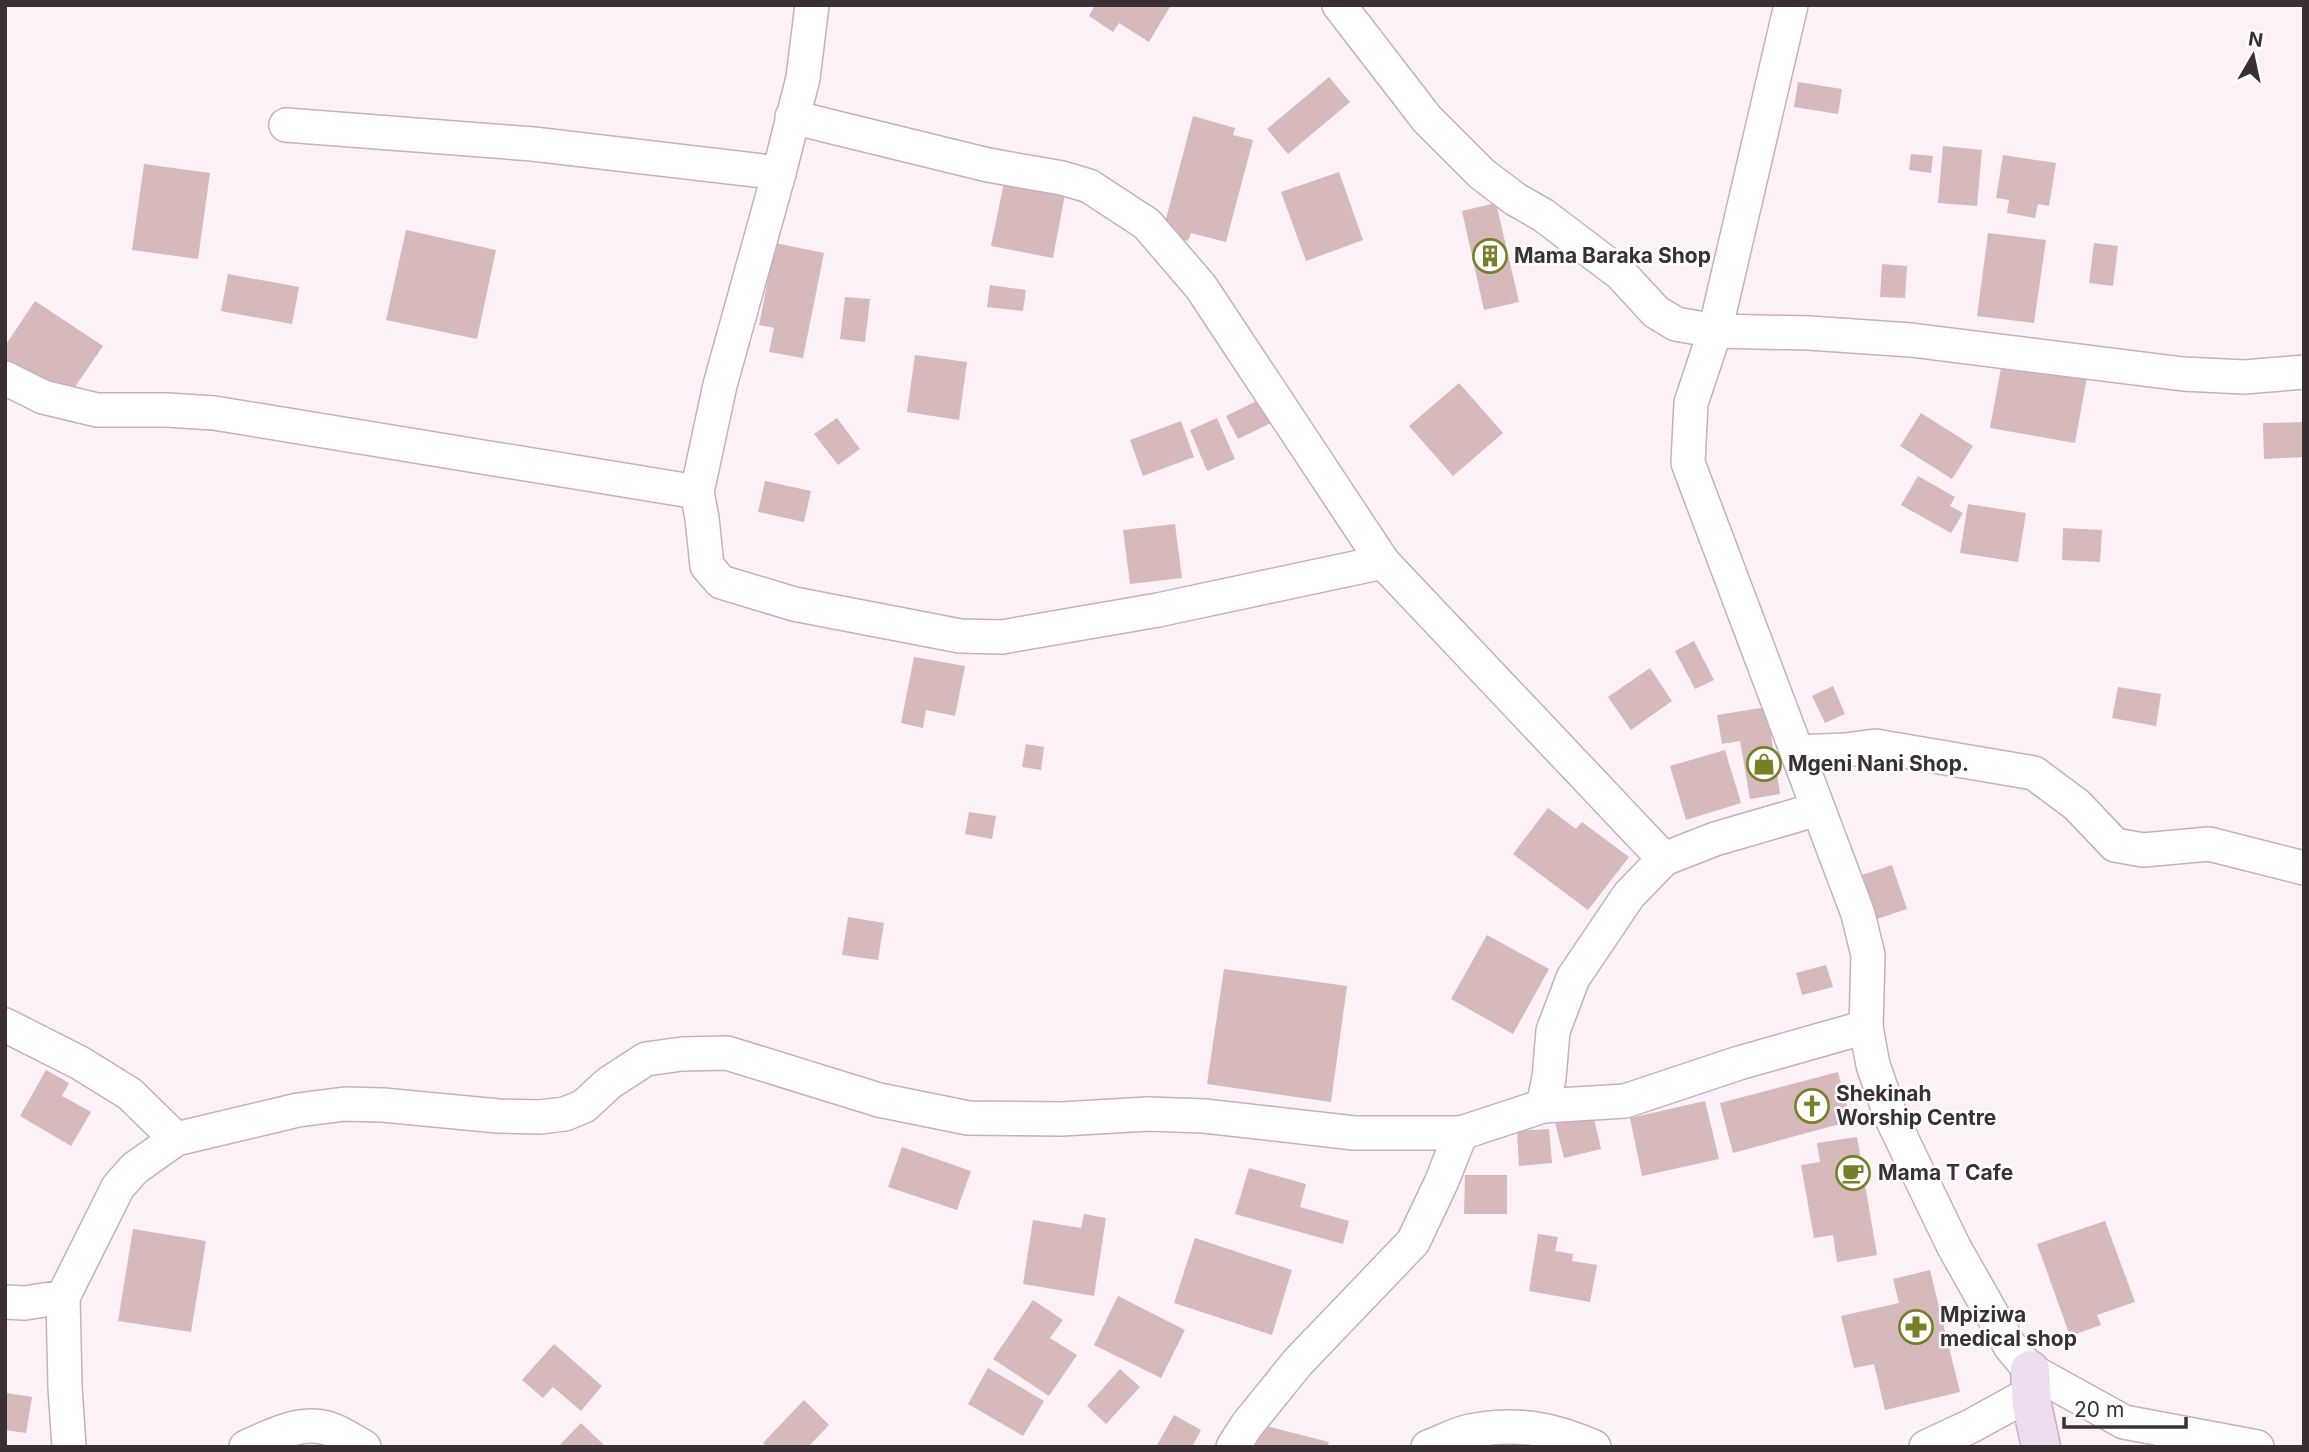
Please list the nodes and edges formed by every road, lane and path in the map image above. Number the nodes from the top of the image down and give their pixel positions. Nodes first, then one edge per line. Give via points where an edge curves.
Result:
1 (811, 5) edge
2 (1339, 5) edge
3 (1791, 5) edge
4 (792, 117) junction
5 (286, 125) dead end
6 (779, 173) junction
7 (1715, 331) junction
8 (2304, 372) edge
9 (5, 378) edge
10 (697, 492) junction
11 (1383, 562) junction
12 (1797, 752) junction
13 (1818, 809) junction
14 (1664, 859) junction
15 (2304, 868) edge
16 (5, 1025) edge
17 (1866, 1027) junction
18 (1543, 1106) junction
19 (1461, 1133) junction
20 (176, 1139) junction
21 (63, 1297) junction
22 (5, 1302) edge
23 (2031, 1382) junction
24 (69, 1447) edge
25 (246, 1447) edge
26 (364, 1447) edge
27 (1233, 1447) edge
28 (1428, 1447) edge
29 (1594, 1447) edge
30 (1926, 1447) edge
31 (2042, 1447) edge
32 (2257, 1447) edge

1 - 4 street via 803,78
2 - 7 street via 1427,119 1482,174 1620,273 1656,312 1676,324
3 - 7 street
4 - 6 street
4 - 11 street via 1089,186 1147,224 1201,288
5 - 6 street via 533,144
6 - 10 street via 720,385
7 - 8 street via 1911,340 2183,374 2244,377
7 - 12 street via 1691,403 1688,463
9 - 10 street via 43,397 97,410 214,413
10 - 11 street via 708,566 721,582 794,604 960,636 1002,637 1158,610
11 - 14 street
12 - 13 street
12 - 15 street via 1875,746 2034,773 2077,805 2115,845 2143,849 2209,844
13 - 14 street
13 - 17 street via 1858,914 1868,955
14 - 18 street via 1629,895 1573,978 1553,1031
16 - 20 street via 130,1094
17 - 18 street via 1625,1101
17 - 23 street via 1891,1117 1954,1247
18 - 19 street
19 - 20 street via 1354,1133 1148,1114 968,1118 879,1100 727,1053 646,1059 584,1106 565,1114 498,1116 345,1104 298,1110
19 - 27 street via 1413,1242 1298,1362
20 - 21 street via 135,1168 118,1187
21 - 22 street
21 - 24 street
23 - 30 street via 1971,1426
23 - 31 street
23 - 32 street via 2124,1423
25 - 26 street via 285,1430 311,1427 331,1429
28 - 29 street via 1469,1431 1514,1427 1545,1428

